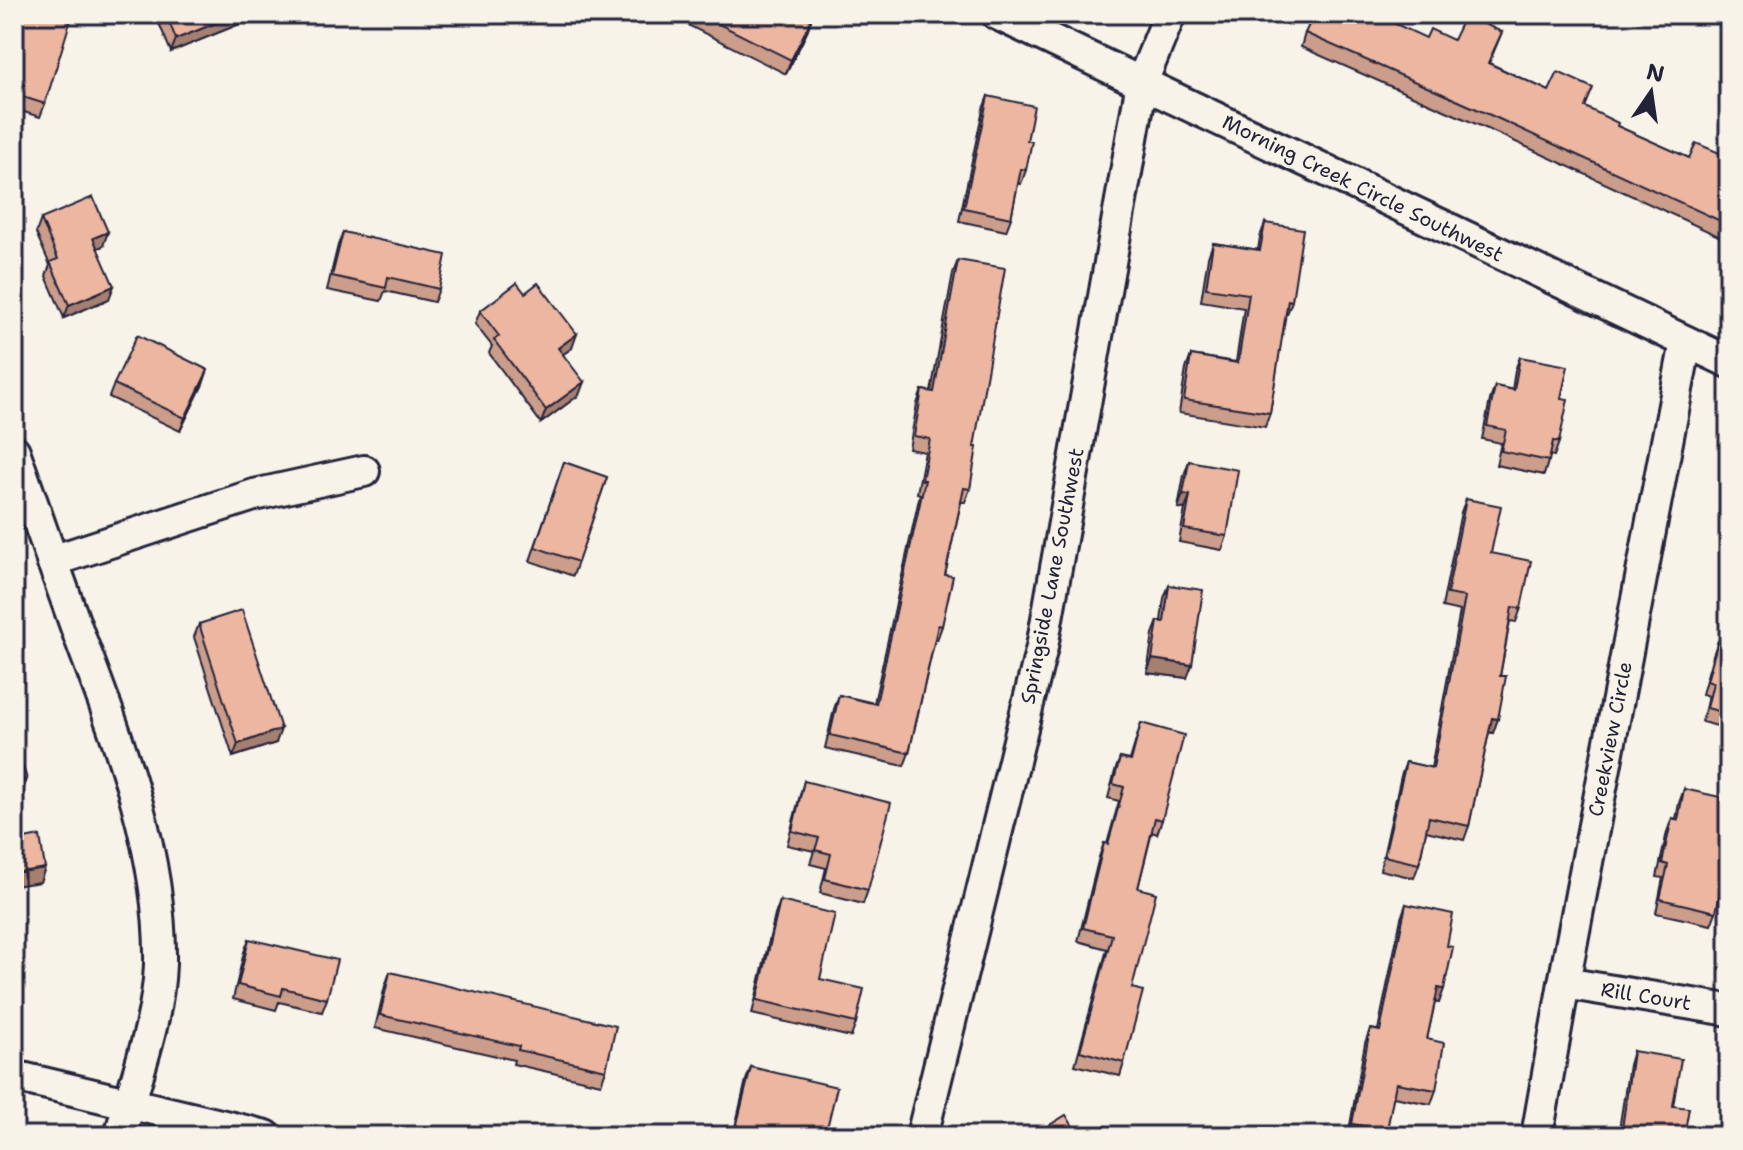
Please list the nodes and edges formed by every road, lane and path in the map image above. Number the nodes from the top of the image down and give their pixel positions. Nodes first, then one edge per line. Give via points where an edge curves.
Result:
1 (997, 14) edge
2 (1170, 14) edge
3 (1142, 82) junction
4 (1686, 342) junction
5 (1729, 362) edge
6 (14, 451) edge
7 (364, 471) dead end
8 (52, 561) junction
9 (1564, 983) junction
10 (1729, 1010) edge
11 (14, 1076) edge
12 (129, 1103) junction
13 (120, 1136) edge
14 (266, 1136) edge
15 (922, 1136) edge
16 (1537, 1136) edge

1 - 3 street, Morning Creek Circle Southwest
2 - 3 street, Springside Lane Southwest
3 - 4 street, Morning Creek Circle Southwest
3 - 15 street, Springside Lane Southwest via 1042,647
4 - 5 street, Morning Creek Circle Southwest
4 - 9 street, Creekview Circle
6 - 8 street
7 - 8 street via 254,495
8 - 12 street via 123,752 157,912 160,964 154,1017
9 - 10 street, Rill Court
9 - 16 street, Creekview Circle
11 - 12 street
12 - 13 street
12 - 14 street

